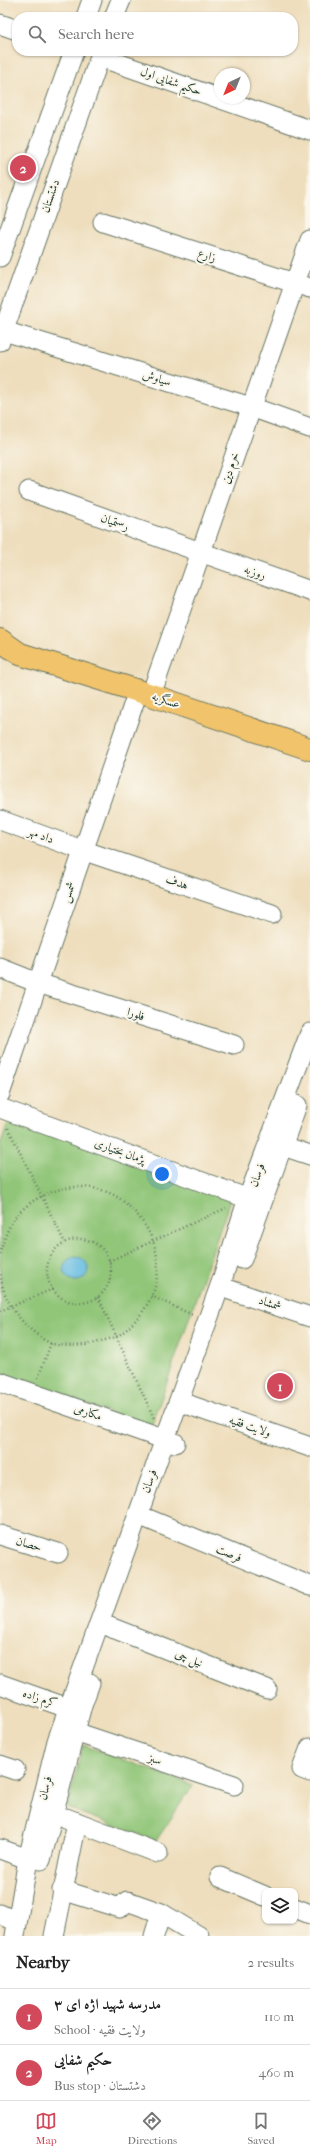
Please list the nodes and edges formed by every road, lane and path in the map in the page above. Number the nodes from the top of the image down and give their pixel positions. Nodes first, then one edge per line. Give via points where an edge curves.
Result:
1 (92, 0) edge
2 (121, 0) edge
3 (88, 12) edge
4 (116, 12) edge
5 (0, 24) edge
6 (12, 28) edge
7 (72, 56) edge
8 (100, 56) edge
9 (106, 56) edge
10 (310, 130) edge
11 (103, 222) dead end
12 (310, 240) edge
13 (0, 257) edge
14 (302, 286) edge
15 (2, 336) edge
16 (251, 407) junction
17 (310, 428) edge
18 (29, 491) dead end
19 (200, 553) junction
20 (310, 591) edge
21 (0, 640) edge
22 (10, 654) edge
23 (145, 693) junction
24 (310, 749) edge
25 (0, 820) edge
26 (82, 850) junction
27 (272, 914) dead end
28 (0, 968) edge
29 (38, 983) junction
30 (310, 1034) edge
31 (234, 1045) dead end
32 (310, 1069) edge
33 (0, 1094) edge
34 (0, 1108) edge
35 (7, 1127) dead end
36 (276, 1143) junction
37 (310, 1155) edge
38 (41, 1196) junction
39 (255, 1201) junction
40 (0, 1240) edge
41 (4, 1241) junction
42 (154, 1241) junction
43 (65, 1243) junction
44 (0, 1254) edge
45 (109, 1261) junction
46 (0, 1272) edge
47 (53, 1289) junction
48 (230, 1290) junction
49 (151, 1296) junction
50 (98, 1297) junction
51 (10, 1306) junction
52 (196, 1308) dead end
53 (0, 1311) edge
54 (194, 1315) junction
55 (310, 1317) edge
56 (191, 1322) dead end
57 (116, 1336) junction
58 (51, 1343) junction
59 (0, 1382) edge
60 (33, 1393) junction
61 (189, 1405) junction
62 (159, 1415) dead end
63 (170, 1441) junction
64 (310, 1447) edge
65 (148, 1519) junction
66 (0, 1535) edge
67 (58, 1553) dead end
68 (310, 1586) edge
69 (110, 1627) junction
70 (0, 1684) edge
71 (267, 1689) dead end
72 (74, 1710) junction
73 (75, 1732) junction
74 (310, 1748) edge
75 (310, 1772) edge
76 (234, 1785) dead end
77 (53, 1813) junction
78 (76, 1822) junction
79 (0, 1849) edge
80 (158, 1853) dead end
81 (28, 1859) junction
82 (220, 1877) dead end
83 (62, 1890) junction
84 (262, 1895) edge
85 (298, 1909) edge
86 (160, 1912) junction
87 (0, 1914) edge
88 (310, 1914) edge
89 (20, 1932) edge
90 (54, 1936) edge
91 (154, 1936) edge
92 (199, 1936) edge

1 - 3 street
2 - 4 street
5 - 6 street
7 - 13 street
8 - 15 street, دشتستان
9 - 10 street, حکیم شفایی اول
11 - 14 street, زارع
12 - 14 street, خرم دین
14 - 16 street, خرم دین
15 - 16 street, سیاوش
16 - 17 street, سیاوش
16 - 19 street, خرم دین
18 - 19 street, رستمیان
19 - 20 street, روزبه
19 - 23 street, خرم دین
21 - 22 main road, عسگریه
22 - 23 main road, عسگریه
23 - 24 main road, عسگریه
23 - 26 street, شمس
25 - 26 street, داد مهر
26 - 27 street, هدف
26 - 29 street, شمس
28 - 29 street, فلورا
29 - 31 street, فلورا
29 - 33 street, شمس
30 - 36 street, فرسان
32 - 36 street, فرسان
34 - 39 street, پژمان بختیاری
35 - 38 path
36 - 37 street
36 - 39 street, فرسان
38 - 41 path via 22,1210 6,1232
38 - 42 path via 68,1187 93,1188 117,1197 137,1212
38 - 43 path
39 - 42 path
39 - 48 street, فرسان
39 - 63 street, فرسان via 222,1280
40 - 41 path
41 - 44 path
42 - 45 path
42 - 49 path via 158,1257 156,1283
43 - 45 path via 75,1239 96,1244 104,1251
43 - 47 path via 56,1249 50,1258 48,1274
45 - 50 path via 110,1281
46 - 51 path via 1,1286
47 - 50 path via 69,1301 79,1303 89,1302
47 - 51 path
48 - 55 street, شمشاد
48 - 61 street, فرسان
49 - 54 path
49 - 57 path via 148,1306 132,1326
50 - 57 path
51 - 53 path
51 - 58 path via 32,1331
52 - 54 path
54 - 56 path
57 - 58 path via 84,1346
57 - 62 path via 156,1422
58 - 60 path
59 - 60 street, مکارمی
60 - 63 street, مکارمی
61 - 63 street, فرسان
61 - 64 street, ولایت فقیه
63 - 65 street, فرسان
63 - 72 street, فرسان
65 - 68 street, فرصت
65 - 69 street, فرسان
66 - 67 street, حصان
69 - 71 street, نیل چی
69 - 72 street, فرسان
70 - 72 street, کرم زاده
72 - 73 street, فرسان
72 - 81 street, فرسان via 57,1740
73 - 76 street, سبز
73 - 77 street, فرسان
74 - 75 street via 302,1769
77 - 78 street
77 - 89 street, فرسان
78 - 80 street
78 - 83 street
79 - 81 street
81 - 89 street, فرسان
82 - 84 street
83 - 86 street via 120,1908 127,1902
83 - 90 street
85 - 88 street
86 - 91 street
86 - 92 street
87 - 89 street

